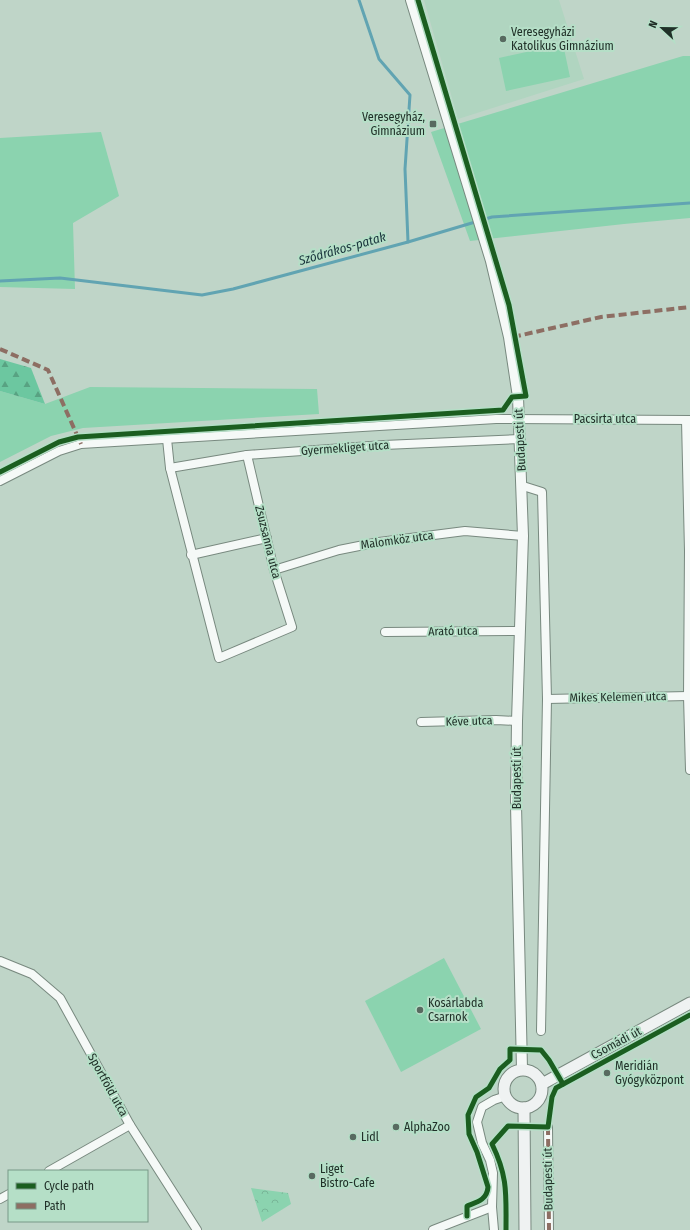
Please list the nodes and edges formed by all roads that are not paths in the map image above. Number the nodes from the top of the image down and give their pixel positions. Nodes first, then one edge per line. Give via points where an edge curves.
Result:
1 (411, 0) edge
2 (520, 419) junction
3 (688, 420) edge
4 (167, 439) junction
5 (520, 439) junction
6 (247, 455) junction
7 (170, 468) junction
8 (0, 481) edge
9 (523, 486) junction
10 (523, 536) junction
11 (267, 538) junction
12 (690, 551) edge
13 (191, 554) junction
14 (274, 570) junction
15 (520, 631) junction
16 (385, 632) dead end
17 (689, 690) edge
18 (547, 699) junction
19 (517, 721) junction
20 (421, 722) dead end
21 (690, 770) edge
22 (0, 961) edge
23 (690, 1003) edge
24 (541, 1031) dead end
25 (522, 1069) junction
26 (542, 1084) junction
27 (506, 1096) junction
28 (524, 1108) junction
29 (130, 1125) junction
30 (548, 1127) dead end
31 (51, 1170) edge
32 (492, 1207) junction
33 (198, 1230) edge
34 (433, 1230) edge
35 (494, 1230) edge
36 (524, 1230) edge
37 (549, 1230) edge

1 - 2 street, Budapesti út via 491,261 508,330
2 - 3 street, Pacsirta utca
2 - 4 street, Gyermekliget utca
2 - 5 street, Budapesti út
3 - 12 street
4 - 7 street
4 - 8 street, Gyermekliget utca via 81,444 59,451
5 - 6 street, Gyermekliget utca
5 - 9 street, Budapesti út
6 - 7 street, Gyermekliget utca
6 - 11 street, Zsuzsanna utca
7 - 13 street
9 - 10 street, Budapesti út
9 - 18 street, Budapesti út via 542,492
10 - 14 street, Malomköz utca via 465,531 379,542 339,550
10 - 15 street, Budapesti út
11 - 13 street
11 - 14 street, Zsuzsanna utca
12 - 17 street
13 - 14 street, Zsuzsanna utca via 219,658 292,627
15 - 16 street, Arató utca
15 - 19 street, Budapesti út
17 - 18 street, Mikes Kelemen utca
17 - 21 street
18 - 24 street, Budapesti út
19 - 20 street, Kéve utca
19 - 25 street, Budapesti út via 516,805
22 - 29 street, Sportföld utca via 32,974 60,998
23 - 26 main road, Csomádi út
25 - 26 main road via 535,1073
25 - 27 main road via 516,1070 507,1078 504,1090
26 - 28 main road via 542,1095 539,1100
27 - 28 main road via 513,1105
27 - 32 street via 482,1107 477,1122 493,1173
28 - 36 main road
29 - 31 street
29 - 33 street, Sportföld utca
30 - 37 street, Budapesti út
32 - 34 street
32 - 35 street

